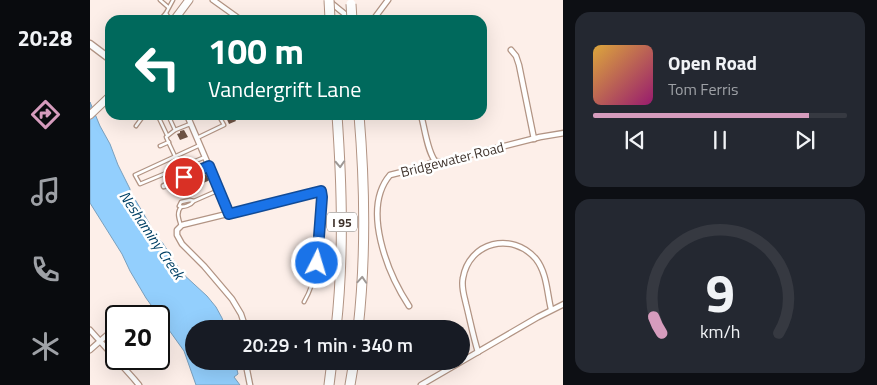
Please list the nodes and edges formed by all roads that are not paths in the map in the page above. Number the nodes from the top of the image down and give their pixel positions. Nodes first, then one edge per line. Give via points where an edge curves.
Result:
1 (160, 0) edge
2 (173, 0) edge
3 (189, 0) edge
4 (212, 0) edge
5 (328, 0) edge
6 (388, 0) edge
7 (351, 2) edge
8 (168, 7) junction
9 (166, 13) edge
10 (178, 15) edge
11 (234, 15) edge
12 (330, 15) edge
13 (346, 15) edge
14 (352, 15) edge
15 (378, 15) edge
16 (90, 44) edge
17 (511, 50) dead end
18 (105, 56) edge
19 (105, 101) edge
20 (90, 116) edge
21 (140, 120) edge
22 (160, 120) edge
23 (170, 120) edge
24 (190, 120) edge
25 (221, 120) edge
26 (337, 120) edge
27 (359, 120) edge
28 (422, 120) edge
29 (191, 123) junction
30 (136, 126) dead end
31 (175, 130) junction
32 (563, 133) edge
33 (167, 136) junction
34 (197, 138) junction
35 (534, 139) junction
36 (169, 142) junction
37 (200, 145) junction
38 (160, 146) dead end
39 (175, 156) junction
40 (205, 157) junction
41 (436, 161) junction
42 (209, 166) junction
43 (180, 167) junction
44 (164, 186) dead end
45 (219, 190) junction
46 (321, 191) joint
47 (194, 201) junction
48 (181, 207) junction
49 (229, 214) junction
50 (181, 226) junction
51 (304, 302) dead end
52 (563, 304) edge
53 (409, 306) dead end
54 (551, 310) junction
55 (243, 320) edge
56 (337, 320) edge
57 (359, 320) edge
58 (90, 330) edge
59 (105, 337) edge
60 (100, 341) junction
61 (90, 350) edge
62 (478, 352) junction
63 (247, 370) edge
64 (331, 370) edge
65 (352, 370) edge
66 (139, 385) edge
67 (250, 385) edge
68 (329, 385) edge
69 (350, 385) edge
70 (421, 385) edge

1 - 8 lane
2 - 8 lane
3 - 10 main road
4 - 11 street
5 - 12 highway, bridge
5 - 13 street
6 - 15 street
7 - 14 highway, bridge
8 - 9 lane
16 - 18 street
17 - 35 street via 519,65
19 - 20 main road
21 - 30 lane
22 - 33 lane
23 - 31 lane
24 - 29 street
25 - 34 lane via 224,125
26 -> 56 highway, I 95 via 342,240
57 -> 27 highway, I 95 via 364,232
28 - 41 street
29 - 31 lane
29 - 34 street
31 - 33 lane
32 - 35 street, Bridgewater Road
33 - 36 lane
34 - 37 street
35 - 41 street, Bridgewater Road
36 - 38 lane
36 - 39 lane
37 - 39 lane
37 - 40 street
39 - 43 lane
39 - 43 lane via 135,175 140,184
40 - 42 street
40 - 43 lane
41 - 53 street, Bridgewater Road via 390,175 378,201 381,245
42 - 44 street
42 - 45 street
45 - 47 lane
45 - 49 street
46 - 49 street
46 - 51 lane via 317,263
47 - 48 lane
47 - 48 lane via 180,202
48 - 50 lane via 178,211
49 - 50 street
50 - 55 street via 176,232 179,239 222,286
52 - 54 street
54 - 62 street
54 - 62 street via 542,269 530,253 510,243 498,243 478,252 462,279
58 - 60 street
59 - 60 street
60 - 61 street
60 - 66 street
62 - 70 street
63 - 67 street
64 - 68 highway
65 - 69 highway

